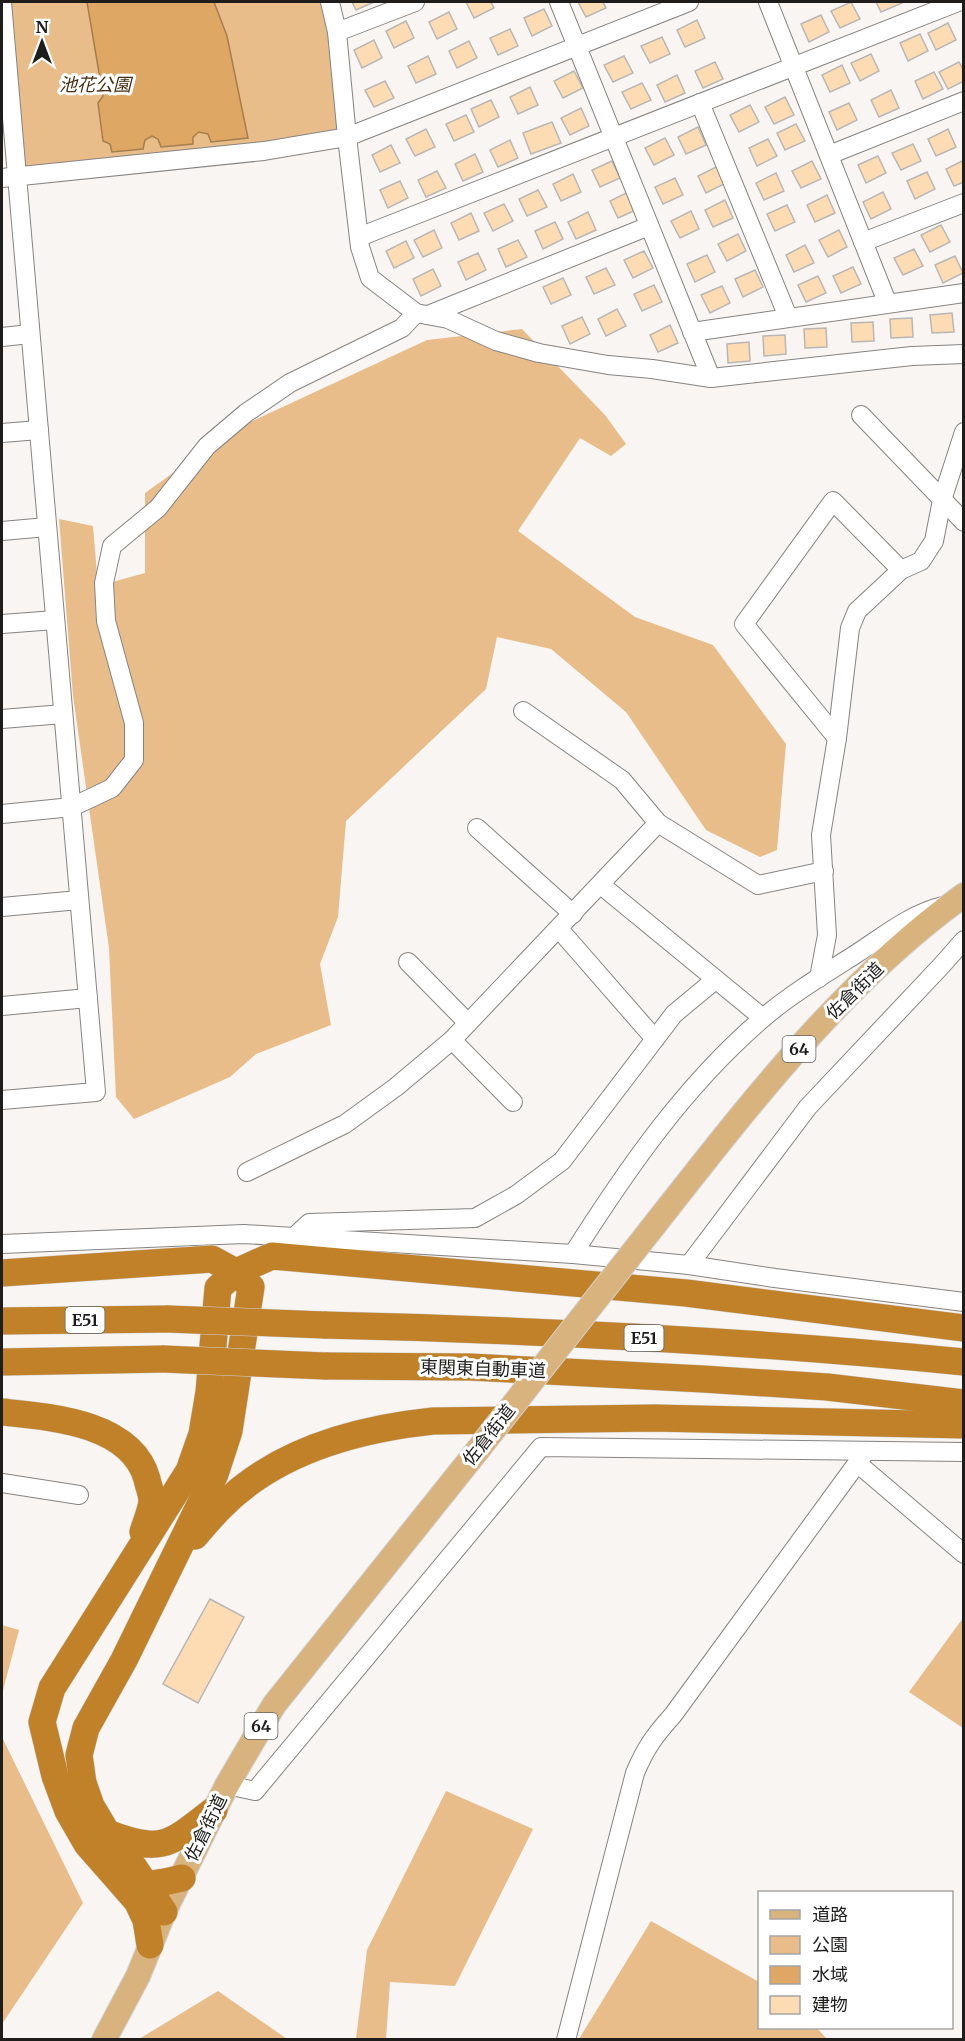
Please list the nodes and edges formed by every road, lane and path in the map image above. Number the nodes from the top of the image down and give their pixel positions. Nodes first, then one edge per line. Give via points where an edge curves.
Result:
1 (330, 2) edge
2 (415, 2) edge
3 (560, 2) edge
4 (689, 2) edge
5 (768, 2) edge
6 (958, 2) edge
7 (2, 14) edge
8 (337, 32) junction
9 (577, 46) junction
10 (793, 66) junction
11 (963, 101) edge
12 (700, 103) junction
13 (347, 137) junction
14 (614, 137) junction
15 (829, 155) junction
16 (9, 177) edge
17 (963, 202) edge
18 (650, 226) junction
19 (358, 237) junction
20 (863, 242) junction
21 (963, 293) edge
22 (887, 302) junction
23 (422, 314) junction
24 (788, 317) junction
25 (692, 332) junction
26 (30, 334) junction
27 (2, 337) edge
28 (963, 354) edge
29 (711, 378) junction
30 (861, 415) dead end
31 (39, 430) junction
32 (963, 432) edge
33 (2, 433) edge
34 (942, 500) junction
35 (963, 522) edge
36 (47, 527) junction
37 (2, 531) edge
38 (901, 570) junction
39 (55, 620) junction
40 (2, 624) edge
41 (523, 711) dead end
42 (63, 714) junction
43 (2, 719) edge
44 (837, 738) junction
45 (72, 807) junction
46 (2, 814) edge
47 (658, 823) junction
48 (477, 828) dead end
49 (824, 871) junction
50 (601, 885) junction
51 (80, 900) junction
52 (957, 900) edge
53 (2, 908) edge
54 (573, 914) junction
55 (559, 929) junction
56 (963, 940) edge
57 (408, 962) dead end
58 (819, 978) junction
59 (715, 980) junction
60 (88, 998) junction
61 (2, 1006) edge
62 (763, 1018) junction
63 (468, 1023) junction
64 (655, 1039) junction
65 (452, 1040) junction
66 (2, 1100) edge
67 (513, 1102) dead end
68 (247, 1172) dead end
69 (293, 1238) junction
70 (2, 1244) edge
71 (573, 1254) junction
72 (689, 1265) junction
73 (236, 1272) junction
74 (2, 1273) edge
75 (963, 1302) edge
76 (2, 1321) edge
77 (963, 1328) edge
78 (2, 1362) edge
79 (963, 1362) edge
80 (963, 1403) edge
81 (2, 1412) edge
82 (963, 1425) edge
83 (963, 1452) edge
84 (862, 1457) junction
85 (2, 1483) edge
86 (80, 1495) dead end
87 (137, 1553) junction
88 (963, 1554) edge
89 (172, 1563) junction
90 (227, 1785) junction
91 (214, 1810) junction
92 (107, 1833) junction
93 (115, 1876) junction
94 (182, 1878) junction
95 (145, 1884) junction
96 (164, 1912) junction
97 (150, 1945) junction
98 (104, 2040) edge
99 (566, 2040) edge

1 - 8 street
2 - 8 street
3 - 9 street
4 - 9 street
5 - 10 street
6 - 10 street
7 - 16 street
8 - 13 street
9 - 13 street
9 - 14 street
10 - 12 street
10 - 15 street
11 - 15 street
12 - 14 street
12 - 24 street
13 - 16 street via 264,151
13 - 19 street
14 - 18 street
14 - 19 street
15 - 20 street
16 - 26 street
17 - 20 street
18 - 23 street
18 - 25 street
19 - 23 street via 370,278 400,303
20 - 22 street
21 - 22 street
22 - 24 street
23 - 29 street via 448,319 496,341 539,353
23 - 45 street via 402,328 290,383 246,413 207,446 158,508 112,546 104,583 106,621 134,723 134,760 112,788
24 - 25 street
25 - 29 street
26 - 27 street
26 - 31 street
28 - 29 street
30 - 34 street
31 - 33 street
31 - 36 street
32 - 34 street
34 - 35 street
34 - 38 street via 934,541 921,561
36 - 37 street
36 - 39 street
38 - 44 street via 857,611 850,628
38 - 44 street via 833,501 744,624
39 - 40 street
39 - 42 street
41 - 47 street via 622,780
42 - 43 street
42 - 45 street
44 - 49 street via 821,835
45 - 46 street
45 - 51 street
47 - 49 street via 758,885
47 - 50 street
48 - 54 street
49 - 58 street via 827,935
50 - 54 street
50 - 59 street
51 - 53 street
51 - 60 street
52 - 58 street via 901,924
52 - 90 main road, 佐倉街道 / 64, bridge via 897,949 760,1092 274,1705
54 - 55 street
55 - 63 street
55 - 64 street
56 - 72 street via 808,1107
57 - 63 street
58 - 62 street
59 - 62 street
59 - 64 street via 674,1014
60 - 61 street
60 - 66 street via 96,1092
62 - 71 street via 704,1076 656,1132
63 - 65 street
64 - 69 street via 562,1161 516,1196 475,1218 309,1223
65 - 67 street
65 - 68 street via 345,1124
69 - 70 street via 243,1234
69 - 71 street
71 - 72 street
72 - 75 street
73 - 74 highway via 212,1259
73 - 77 highway via 272,1256 686,1293
73 - 87 highway via 218,1288 209,1392 202,1434 189,1471
73 - 89 highway via 251,1287 229,1431 215,1474
76 - 79 highway, E51, bridge via 168,1319 472,1328 826,1349
78 - 80 highway, 東関東自動車道 / E51, bridge via 164,1359 470,1367 826,1387
81 - 87 highway via 64,1419 91,1427 116,1440 142,1464 152,1500
82 - 89 highway via 632,1418 396,1425 281,1462 221,1507
83 - 84 street
84 - 88 street
84 - 90 street via 541,1447 255,1791
84 - 99 street via 641,1758
85 - 86 street
87 - 93 highway via 52,1688 42,1722 68,1811 87,1844
89 - 92 highway via 86,1728 80,1755 82,1783
90 - 91 main road, 佐倉街道 / 64
91 - 92 highway via 180,1838 156,1845 135,1843
91 - 94 main road, 佐倉街道 / 64
92 - 95 highway
93 - 95 highway
93 - 97 highway via 136,1900 146,1920
94 - 95 highway
94 - 96 main road, 佐倉街道 / 64
95 - 96 highway
96 - 97 main road, 佐倉街道 / 64
97 - 98 main road, 佐倉街道 / 64

